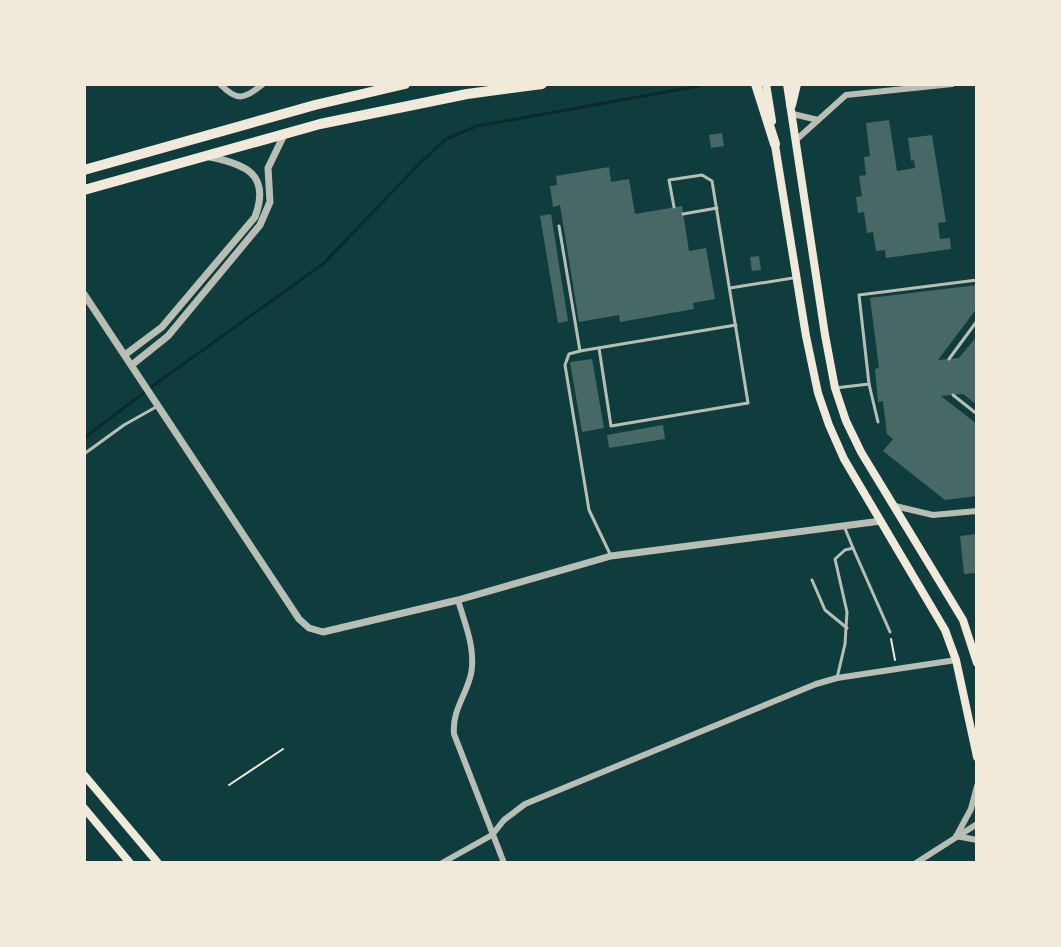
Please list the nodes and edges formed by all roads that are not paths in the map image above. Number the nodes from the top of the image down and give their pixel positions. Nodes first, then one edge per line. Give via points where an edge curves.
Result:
1 (220, 84) edge
2 (263, 84) edge
3 (405, 84) edge
4 (542, 84) edge
5 (756, 84) edge
6 (766, 84) edge
7 (787, 84) edge
8 (796, 84) edge
9 (845, 84) edge
10 (952, 84) edge
11 (846, 95) junction
12 (792, 110) junction
13 (818, 120) junction
14 (285, 134) junction
15 (796, 140) junction
16 (775, 144) junction
17 (206, 156) junction
18 (84, 170) edge
19 (84, 190) edge
20 (674, 207) dead end
21 (717, 208) junction
22 (683, 214) dead end
23 (559, 226) dead end
24 (797, 277) junction
25 (977, 280) edge
26 (730, 288) junction
27 (84, 294) edge
28 (977, 321) edge
29 (736, 325) junction
30 (599, 348) junction
31 (580, 351) junction
32 (126, 354) junction
33 (949, 359) dead end
34 (133, 364) junction
35 (869, 384) junction
36 (835, 388) junction
37 (953, 395) dead end
38 (158, 403) junction
39 (977, 414) edge
40 (878, 422) dead end
41 (84, 454) edge
42 (895, 506) junction
43 (977, 511) edge
44 (881, 521) junction
45 (844, 526) junction
46 (853, 548) junction
47 (611, 556) junction
48 (812, 580) dead end
49 (458, 600) junction
50 (847, 628) junction
51 (890, 632) road end
52 (956, 660) junction
53 (977, 663) edge
54 (837, 678) junction
55 (977, 757) edge
56 (84, 775) edge
57 (977, 786) edge
58 (84, 808) edge
59 (977, 824) edge
60 (492, 835) junction
61 (956, 836) junction
62 (977, 840) edge
63 (130, 863) edge
64 (158, 863) edge
65 (442, 863) edge
66 (504, 863) edge
67 (916, 863) edge

1 - 2 street via 239,97
3 - 18 highway
4 - 14 highway via 467,94
5 - 16 highway
6 - 16 main road
7 - 12 main road
8 - 12 highway
9 - 11 street
10 - 11 street
11 - 13 street
12 - 13 street
12 - 15 main road
13 - 15 street
14 - 17 highway
14 - 34 street via 268,168 270,202 260,225 168,336
15 - 36 main road
16 - 24 main road
17 - 19 highway
17 - 32 street via 236,162 253,174 260,196 255,217 162,327
20 - 21 lane via 669,180 702,175 712,181
21 - 22 lane
21 - 26 lane
23 - 31 lane
24 - 26 lane
24 - 44 main road via 829,425
25 - 35 lane via 859,295
26 - 29 lane
27 - 32 street
28 - 33 lane
29 - 30 lane
29 - 30 lane via 748,403 716,409 611,426
30 - 31 lane
31 - 47 lane via 569,354 565,365 589,510
32 - 34 street
34 - 38 street
35 - 36 lane
35 - 40 lane
36 - 42 main road via 861,452
37 - 39 lane
38 - 41 lane
38 - 49 street via 309,628 323,632
42 - 43 street via 933,515
42 - 53 main road via 963,620
44 - 45 street
44 - 52 main road via 945,630
45 - 46 lane
45 - 47 street
46 - 50 lane via 835,559
46 - 51 lane
47 - 49 street
48 - 50 lane via 825,610
49 - 60 street via 473,659 453,720 454,734
50 - 54 lane
52 - 54 street
52 - 55 main road
54 - 60 street via 525,804
56 - 64 main road
57 - 61 street
58 - 63 main road
59 - 61 street
60 - 65 street
60 - 66 street
61 - 62 street
61 - 67 street

